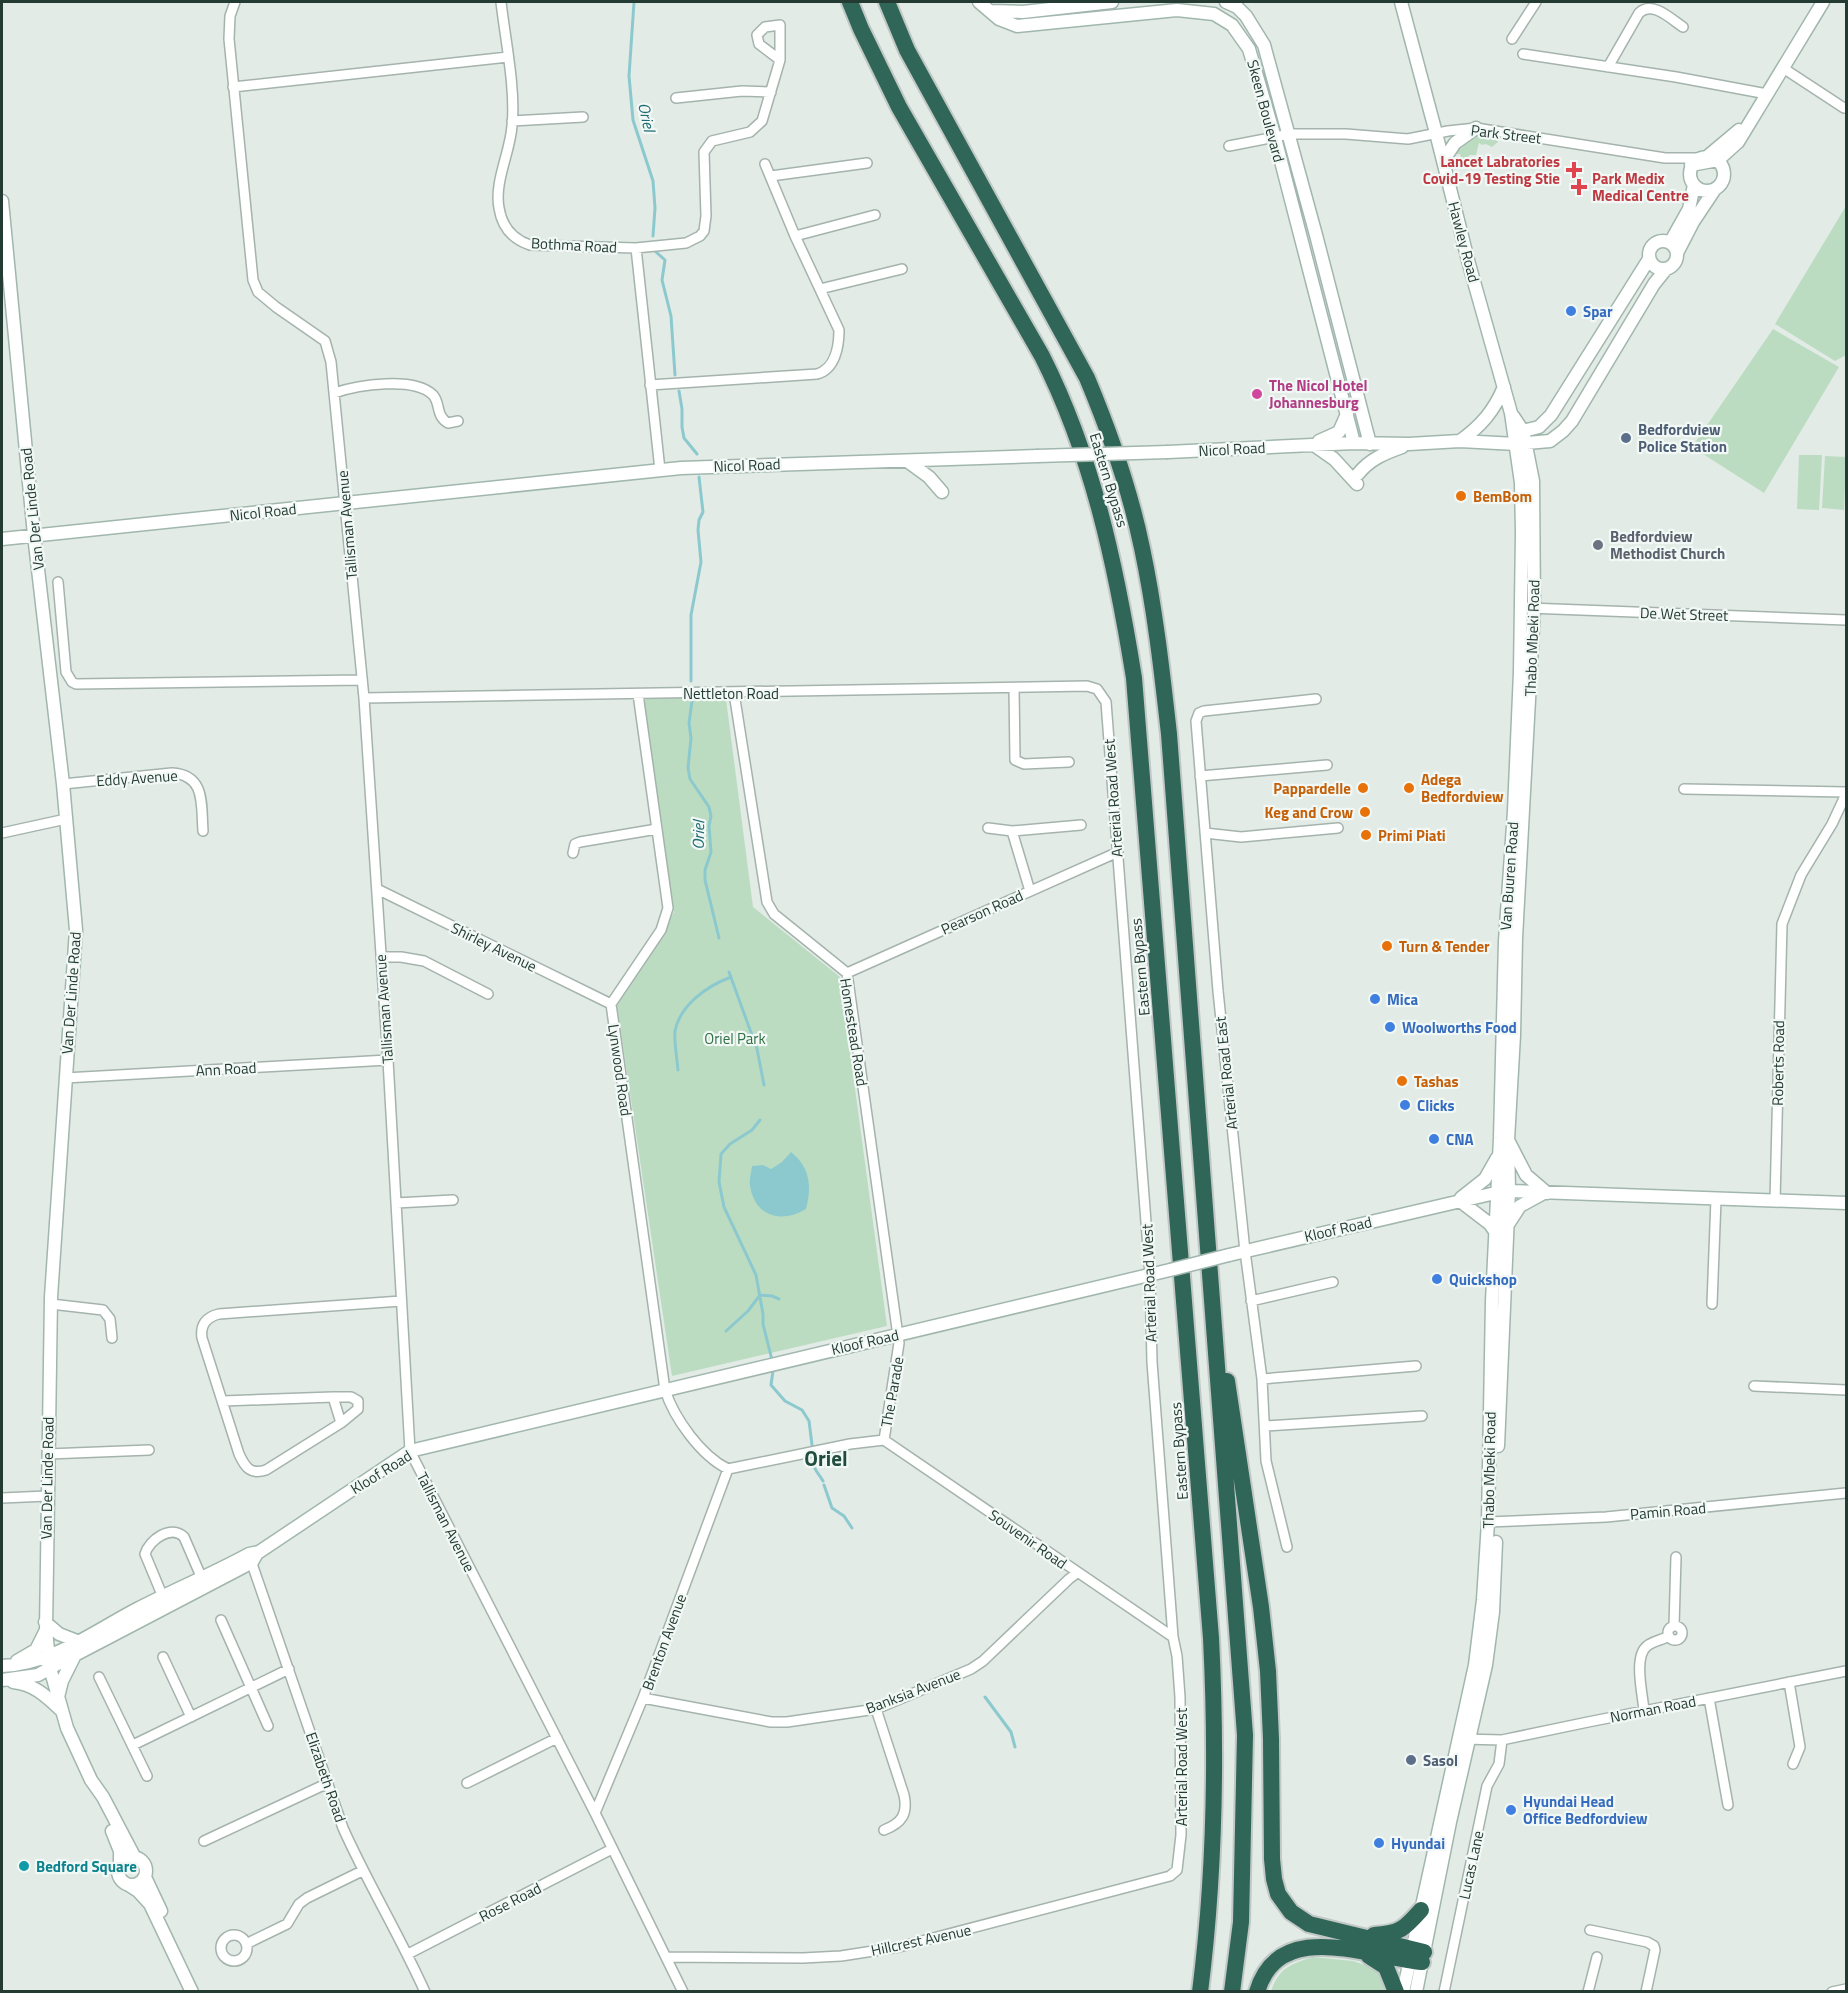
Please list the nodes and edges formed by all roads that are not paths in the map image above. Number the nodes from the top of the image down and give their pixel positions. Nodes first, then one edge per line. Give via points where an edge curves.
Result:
1 (235, 2) edge
2 (501, 2) edge
3 (850, 2) edge
4 (887, 2) edge
5 (979, 2) edge
6 (1112, 2) edge
7 (1226, 2) edge
8 (1401, 2) edge
9 (1536, 2) edge
10 (1823, 2) edge
11 (1144, 7) edge
12 (1056, 9) junction
13 (991, 11) junction
14 (1057, 23) junction
15 (1683, 27) dead end
16 (1512, 39) dead end
17 (1523, 54) dead end
18 (508, 57) junction
19 (780, 60) dead end
20 (1608, 67) junction
21 (1783, 68) junction
22 (233, 87) junction
23 (771, 92) junction
24 (1767, 93) junction
25 (676, 98) dead end
26 (1844, 108) dead end
27 (1755, 114) junction
28 (584, 117) dead end
29 (512, 121) junction
30 (1476, 128) junction
31 (1436, 133) junction
32 (1290, 134) junction
33 (1745, 134) junction
34 (1275, 138) junction
35 (1229, 146) dead end
36 (1704, 160) junction
37 (1443, 161) junction
38 (867, 163) dead end
39 (765, 164) dead end
40 (1724, 174) junction
41 (771, 176) junction
42 (1694, 185) junction
43 (1715, 189) junction
44 (2, 201) edge
45 (875, 215) dead end
46 (1316, 235) junction
47 (795, 236) junction
48 (1302, 246) junction
49 (636, 248) junction
50 (1674, 248) junction
51 (1649, 259) junction
52 (902, 269) dead end
53 (1666, 269) junction
54 (820, 289) junction
55 (650, 385) junction
56 (1504, 387) junction
57 (334, 393) junction
58 (1562, 398) junction
59 (1579, 409) junction
60 (1347, 414) junction
61 (458, 421) dead end
62 (1519, 438) junction
63 (1460, 441) junction
64 (1550, 441) junction
65 (1354, 443) junction
66 (1370, 444) junction
67 (1409, 444) junction
68 (1310, 445) junction
69 (908, 461) junction
70 (1524, 465) junction
71 (660, 470) junction
72 (942, 492) dead end
73 (345, 503) junction
74 (34, 535) junction
75 (2, 539) edge
76 (58, 582) dead end
77 (1528, 608) junction
78 (1846, 620) edge
79 (362, 680) junction
80 (1014, 688) junction
81 (1097, 689) joint
82 (638, 693) junction
83 (734, 693) junction
84 (364, 698) junction
85 (1316, 699) dead end
86 (1069, 762) dead end
87 (1328, 765) dead end
88 (1200, 776) junction
89 (63, 784) junction
90 (1683, 789) dead end
91 (1846, 793) edge
92 (1519, 812) junction
93 (66, 819) junction
94 (1081, 825) dead end
95 (988, 828) dead end
96 (1338, 828) dead end
97 (657, 829) junction
98 (203, 831) dead end
99 (1012, 831) junction
100 (2, 833) edge
101 (1205, 833) junction
102 (1118, 852) junction
103 (573, 853) dead end
104 (377, 890) junction
105 (1030, 891) junction
106 (1510, 940) junction
107 (381, 957) junction
108 (847, 973) junction
109 (488, 994) dead end
110 (611, 1004) junction
111 (388, 1060) junction
112 (65, 1078) junction
113 (1508, 1140) junction
114 (1499, 1153) junction
115 (1503, 1192) junction
116 (1545, 1193) junction
117 (1716, 1199) junction
118 (453, 1200) dead end
119 (1774, 1201) junction
120 (1458, 1202) junction
121 (396, 1203) junction
122 (1846, 1203) edge
123 (1501, 1230) junction
124 (1245, 1251) junction
125 (1150, 1274) junction
126 (1333, 1282) dead end
127 (1211, 1298) junction
128 (401, 1301) junction
129 (1251, 1301) junction
130 (51, 1304) junction
131 (1712, 1304) dead end
132 (898, 1334) junction
133 (112, 1338) dead end
134 (1416, 1366) dead end
135 (1262, 1379) junction
136 (1754, 1386) dead end
137 (665, 1390) junction
138 (1846, 1390) edge
139 (333, 1397) junction
140 (223, 1401) junction
141 (1422, 1416) dead end
142 (341, 1423) junction
143 (1266, 1426) junction
144 (884, 1440) junction
145 (149, 1450) dead end
146 (410, 1451) junction
147 (48, 1454) junction
148 (728, 1469) junction
149 (1846, 1493) edge
150 (47, 1496) junction
151 (2, 1498) edge
152 (1492, 1522) junction
153 (1492, 1544) junction
154 (1287, 1547) dead end
155 (253, 1556) junction
156 (1676, 1557) dead end
157 (1077, 1573) junction
158 (203, 1582) junction
159 (165, 1602) junction
160 (221, 1620) dead end
161 (45, 1627) junction
162 (1173, 1637) junction
163 (78, 1641) junction
164 (76, 1654) junction
165 (163, 1657) dead end
166 (49, 1663) junction
167 (3, 1666) edge
168 (289, 1669) junction
169 (1846, 1671) edge
170 (99, 1677) dead end
171 (2, 1681) edge
172 (1789, 1682) junction
173 (251, 1688) junction
174 (643, 1698) junction
175 (1709, 1698) junction
176 (60, 1705) junction
177 (876, 1709) junction
178 (1644, 1711) junction
179 (190, 1717) junction
180 (268, 1726) dead end
181 (557, 1738) junction
182 (1464, 1739) junction
183 (1502, 1740) junction
184 (133, 1745) junction
185 (1793, 1764) dead end
186 (147, 1776) dead end
187 (91, 1780) junction
188 (328, 1783) junction
189 (467, 1783) dead end
190 (1728, 1805) dead end
191 (595, 1813) junction
192 (884, 1830) dead end
193 (204, 1841) dead end
194 (612, 1849) junction
195 (135, 1858) junction
196 (120, 1864) junction
197 (362, 1871) junction
198 (1170, 1876) joint
199 (145, 1877) junction
200 (127, 1884) junction
201 (1421, 1910) junction
202 (1590, 1930) dead end
203 (1352, 1943) junction
204 (246, 1944) dead end
205 (408, 1954) junction
206 (1417, 1955) junction
207 (666, 1957) junction
208 (1597, 1957) dead end
209 (1846, 1990) edge
210 (192, 1992) edge
211 (200, 1992) edge
212 (425, 1992) edge
213 (683, 1992) edge
214 (1200, 1992) edge
215 (1232, 1992) edge
216 (1257, 1992) edge
217 (1396, 1992) edge
218 (1403, 1992) edge
219 (1416, 1992) edge
220 (1444, 1992) edge
221 (1588, 1992) edge
222 (1646, 1992) edge
223 (1832, 1992) edge

1 - 22 street, Tallisman Avenue via 229,26
2 - 18 street, Bothma Road
3 - 214 highway, Eastern Bypass via 900,107 1059,390 1103,516 1122,600 1136,689 1211,1638 1215,1816 1209,1922
4 - 127 highway, Eastern Bypass via 912,60 1087,378 1106,423 1132,507 1151,595 1169,734
5 - 13 main road, Skeen Boulevard
6 - 12 main road
7 - 32 main road, Skeen Boulevard via 1246,16 1264,45
8 - 31 main road, Hawley Road
9 - 16 street
10 - 21 main road
11 - 14 main road, Skeen Boulevard
11 - 34 main road, Skeen Boulevard via 1214,14 1232,25 1249,49
12 - 13 main road
12 - 14 main road
13 - 14 main road, Skeen Boulevard via 1017,26
15 - 20 street via 1647,7 1639,13
17 - 20 street
18 - 22 street
18 - 29 street, Bothma Road
19 - 23 street
20 - 24 street
21 - 24 main road
21 - 26 street
22 - 57 street, Tallisman Avenue via 253,280 258,292 325,340
23 - 25 street
23 - 49 street via 759,126 750,132 716,139 706,148 706,216 700,236 686,243
24 - 27 main road
27 - 33 main road
27 - 36 main road
28 - 29 street
29 - 49 street, Bothma Road via 498,199 501,219 509,233 522,242 540,246
30 - 31 street, Park Street
30 - 36 street, Park Street via 1678,163
30 - 37 main road via 1455,142
31 - 32 street, Park Street via 1408,139
31 - 37 main road, Hawley Road
32 - 34 street, Park Street
32 - 46 main road, Skeen Boulevard
33 - 36 main road via 1728,153
33 - 40 main road
34 - 35 street, Park Street
34 - 48 main road, Skeen Boulevard
36 - 40 main road via 1722,165
36 - 42 main road via 1690,177
37 - 56 main road, Hawley Road
38 - 41 street
39 - 41 street
40 - 43 main road
41 - 47 street
42 - 43 main road via 1706,191
42 - 50 main road
43 - 50 main road
44 - 74 main road, Van Der Linde Road
45 - 47 street
46 - 48 main road
46 - 66 main road, Skeen Boulevard
47 - 54 street
48 - 60 main road, Skeen Boulevard
49 - 55 street, Bothma Road
50 - 51 main road via 1665,241 1656,243 1649,250
50 - 53 main road via 1674,264
51 - 53 main road via 1658,269
51 - 58 main road
52 - 54 street
53 - 59 main road
54 - 55 street via 839,330 832,362 823,372
55 - 71 street, Bothma Road
56 - 62 main road, Hawley Road
56 - 63 main road via 1493,410
57 - 61 street via 393,384 418,386 436,398 443,420
57 - 73 street, Tallisman Avenue
58 - 59 main road
58 - 62 main road via 1546,422
59 - 64 main road
60 - 65 main road, Skeen Boulevard
60 - 68 main road via 1339,432
62 - 63 main road, Nicol Road via 1495,443
62 - 64 main road
62 - 70 main road
63 - 67 main road, Nicol Road
64 - 70 main road
65 - 66 main road, Nicol Road
65 - 68 main road, Nicol Road
66 - 67 main road, Nicol Road
67 - 68 main road via 1366,464 1358,479
68 - 69 main road, Nicol Road, bridge
69 - 71 main road, Nicol Road
69 - 72 main road
70 - 77 main road, Thabo Mbeki Road via 1534,496
71 - 73 main road, Nicol Road
73 - 74 main road, Nicol Road
73 - 79 street, Tallisman Avenue
74 - 75 main road, Nicol Road
74 - 89 main road, Van Der Linde Road
76 - 79 street via 66,672 76,684
77 - 78 street, De Wet Street
77 - 92 main road, Thabo Mbeki Road
77 - 92 main road, Thabo Mbeki Road via 1520,672
79 - 84 street, Tallisman Avenue
80 - 81 street, Nettleton Road
80 - 83 street, Nettleton Road
80 - 86 street via 1015,760 1024,764
81 - 102 street, Arterial Road West via 1106,702
82 - 83 street, Nettleton Road
82 - 84 street, Nettleton Road
82 - 97 street, Lynwood Road
83 - 108 street, Homestead Road via 767,902 774,914
84 - 104 street, Tallisman Avenue
85 - 88 street, Arterial Road East via 1199,713
87 - 88 street
88 - 101 street, Arterial Road East
89 - 93 main road, Van Der Linde Road
89 - 98 street, Eddy Avenue via 185,775 198,789
90 - 91 street
91 - 119 street, Roberts Road via 1801,875 1782,924
92 - 106 main road, Van Buuren Road
93 - 100 street
93 - 112 main road, Van Der Linde Road via 76,938
94 - 99 street
95 - 99 street
96 - 101 street via 1241,837
97 - 103 street via 580,842 575,844
97 - 110 street, Lynwood Road via 667,916
99 - 105 street
101 - 124 street, Arterial Road East
102 - 105 street, Pearson Road
102 - 125 street, Arterial Road West
104 - 107 street, Tallisman Avenue
104 - 110 street, Shirley Avenue
105 - 108 street, Pearson Road
106 - 113 main road, Thabo Mbeki Road via 1514,1035
106 - 114 main road, Thabo Mbeki Road
107 - 109 street via 424,961
107 - 111 street, Tallisman Avenue
108 - 132 street, Homestead Road
110 - 137 street, Lynwood Road
111 - 112 street, Ann Road
111 - 121 street, Tallisman Avenue
112 - 130 main road, Van Der Linde Road
113 - 115 main road, Thabo Mbeki Road
113 - 116 main road via 1526,1175
114 - 115 main road, Thabo Mbeki Road
114 - 120 main road via 1485,1179
115 - 116 main road, Kloof Road
115 - 120 main road, Kloof Road
115 - 123 main road, Thabo Mbeki Road
116 - 117 main road, Kloof Road
116 - 123 main road via 1520,1206
117 - 119 main road, Kloof Road
117 - 131 street
118 - 121 street
119 - 122 main road, Kloof Road
120 - 123 main road
120 - 124 main road, Kloof Road
121 - 128 street, Tallisman Avenue
123 - 152 main road, Thabo Mbeki Road
124 - 125 main road, Kloof Road, bridge
124 - 129 street, Arterial Road East
125 - 132 main road, Kloof Road
125 - 162 street, Arterial Road West via 1152,1362
126 - 129 street
127 - 203 highway via 1233,1412 1262,1607 1271,1738 1274,1879 1278,1894 1291,1912
127 - 215 highway, Eastern Bypass via 1245,1735 1241,1922
128 - 140 street via 211,1316 203,1325 202,1338
128 - 146 street, Tallisman Avenue
129 - 135 street, Arterial Road East
130 - 133 street via 103,1310 110,1319
130 - 147 main road, Van Der Linde Road
132 - 137 main road, Kloof Road
132 - 144 street, The Parade via 900,1351
134 - 135 street
135 - 143 street, Arterial Road East
136 - 138 street
137 - 146 main road, Kloof Road
137 - 148 street via 670,1405 703,1452
139 - 140 street
139 - 142 street
139 - 142 street via 358,1401 358,1409
140 - 142 street via 243,1461 255,1472 266,1470
141 - 143 street
143 - 154 street, Arterial Road East via 1266,1461
144 - 148 street, The Parade
144 - 157 street, Souvenir Road
145 - 147 street
146 - 155 main road, Kloof Road
146 - 181 street, Tallisman Avenue
147 - 150 main road, Van Der Linde Road
148 - 174 street, Brenton Avenue
149 - 152 street, Pamin Road via 1645,1514
150 - 151 street
150 - 161 main road, Van Der Linde Road
152 - 153 main road, Thabo Mbeki Road
153 - 182 main road, Thabo Mbeki Road
153 - 182 main road, Thabo Mbeki Road via 1493,1604 1488,1651
155 - 158 main road, Kloof Road
155 - 168 street, Elizabeth Road
156 - 178 street via 1674,1626 1681,1630 1681,1636 1676,1640 1669,1636 1646,1646 1641,1653
157 - 162 street, Souvenir Road
157 - 177 street, Banksia Avenue via 978,1665
158 - 159 main road, Kloof Road
158 - 159 street via 180,1533 172,1531 158,1537 148,1545 145,1554
159 - 163 main road, Kloof Road
159 - 164 main road, Kloof Road
160 - 173 street
161 - 163 main road
161 - 166 main road, Van Der Linde Road
161 - 167 main road via 36,1650
162 - 198 street, Arterial Road West via 1180,1697 1181,1835 1177,1870
163 - 166 main road, Kloof Road
164 - 166 main road, Kloof Road
164 - 176 main road via 62,1681
165 - 179 street
166 - 167 main road
166 - 171 main road via 38,1675
166 - 176 main road, Van Der Linde Road
168 - 173 street
168 - 188 street, Elizabeth Road
169 - 172 street, Norman Road
170 - 184 street
171 - 176 main road via 30,1685
172 - 175 street, Norman Road
172 - 185 street via 1800,1747
173 - 179 street
173 - 180 street
174 - 177 street, Banksia Avenue via 771,1722
174 - 191 street, Brenton Avenue
175 - 178 street, Norman Road
175 - 190 street
176 - 187 main road, Van Der Linde Road
177 - 192 street via 906,1808 902,1819
178 - 183 street, Norman Road
179 - 184 street
181 - 189 street
181 - 191 street, Tallisman Avenue
182 - 183 street, Norman Road
182 - 201 main road, Thabo Mbeki Road
182 - 206 main road, Thabo Mbeki Road via 1450,1822
183 - 220 street, Lucas Lane via 1499,1764 1487,1786
184 - 186 street
187 - 195 main road, Van Der Linde Road
187 - 196 main road, Van Der Linde Road via 118,1846
188 - 193 street
188 - 197 street, Elizabeth Road
191 - 194 street, Tallisman Avenue
194 - 205 street, Rose Road
194 - 207 street, Tallisman Avenue
195 - 196 main road
195 - 199 main road via 145,1865
196 - 200 main road via 120,1877
197 - 204 street via 307,1898 283,1926
197 - 205 street, Elizabeth Road
198 - 207 street, Hillcrest Avenue via 899,1947 803,1958
199 - 200 main road via 139,1883
199 - 211 main road
200 - 210 main road via 150,1904
201 - 203 highway via 1396,1933
201 - 206 main road, Thabo Mbeki Road
202 - 222 street via 1654,1946
203 - 206 highway
203 - 216 highway via 1313,1946 1285,1954 1261,1978
203 - 217 highway via 1386,1967
205 - 212 street, Elizabeth Road
206 - 218 main road, Thabo Mbeki Road
206 - 219 main road, Thabo Mbeki Road
207 - 213 street, Tallisman Avenue
208 - 221 street
209 - 223 street

